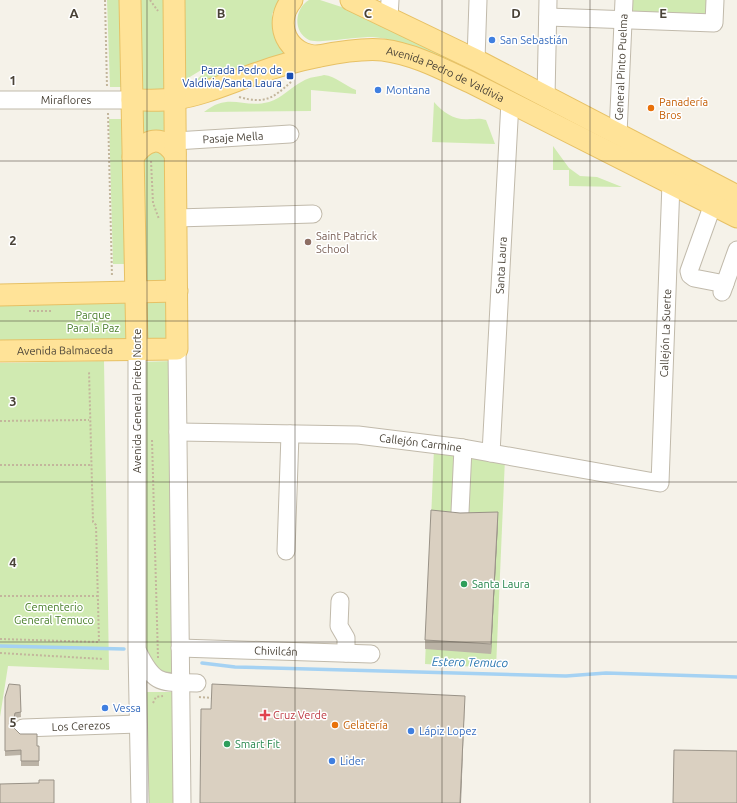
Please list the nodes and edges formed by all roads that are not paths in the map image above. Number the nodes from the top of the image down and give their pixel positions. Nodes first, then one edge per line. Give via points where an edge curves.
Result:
1 (130, 0) edge
2 (174, 0) edge
3 (292, 0) edge
4 (351, 0) edge
5 (478, 0) edge
6 (548, 0) edge
7 (624, 0) edge
8 (715, 0) edge
9 (389, 9) edge
10 (548, 17) junction
11 (623, 19) junction
12 (324, 56) junction
13 (476, 60) junction
14 (546, 98) junction
15 (175, 99) junction
16 (0, 100) edge
17 (132, 100) junction
18 (510, 102) junction
19 (290, 134) dead end
20 (618, 134) junction
21 (593, 144) junction
22 (175, 147) junction
23 (133, 157) junction
24 (671, 183) junction
25 (737, 196) edge
26 (713, 204) junction
27 (313, 214) dead end
28 (737, 217) edge
29 (168, 221) junction
30 (737, 250) edge
31 (177, 291) junction
32 (136, 292) junction
33 (0, 295) edge
34 (137, 349) junction
35 (177, 349) junction
36 (0, 351) edge
37 (178, 432) junction
38 (290, 434) junction
39 (463, 448) junction
40 (491, 453) junction
41 (660, 483) joint
42 (460, 512) edge
43 (286, 551) dead end
44 (340, 601) dead end
45 (180, 648) junction
46 (137, 650) junction
47 (346, 653) junction
48 (371, 654) dead end
49 (193, 688) junction
50 (138, 724) junction
51 (23, 728) dead end
52 (140, 803) edge
53 (182, 803) edge

1 - 17 main road, Avenida General Prieto Norte
2 - 15 main road
3 - 12 main road via 283,16 286,38 295,49 312,56
4 - 9 main road, Avenida Pedro de Valdivia
5 - 13 street
6 - 10 street
7 - 11 street, General Pinto Puelma
8 - 11 street via 714,23
9 - 13 main road, Avenida Pedro de Valdivia
10 - 11 street
10 - 14 street
11 - 20 street, General Pinto Puelma
12 - 15 main road, Avenida Pedro de Valdivia via 274,68 224,86
12 - 18 main road, Avenida Pedro de Valdivia via 360,50 383,50 404,54 427,62
13 - 14 main road, Avenida Pedro de Valdivia
14 - 20 main road, Avenida Pedro de Valdivia
15 - 17 main road, Avenida Pedro de Valdivia
15 - 22 main road
16 - 17 street, Miraflores
17 - 23 main road, Avenida General Prieto Norte
18 - 21 main road, Avenida Pedro de Valdivia
18 - 40 street, Santa Laura
19 - 22 street, Pasaje Mella
20 - 21 main road via 605,143
20 - 25 main road, Avenida Pedro de Valdivia
21 - 24 main road, Avenida Pedro de Valdivia
22 - 23 main road via 163,142 150,142 140,148
22 - 29 main road
23 - 32 main road, Avenida General Prieto Norte
24 - 26 main road, Avenida Pedro de Valdivia
24 - 41 street, Callejón La Suerte
26 - 28 main road, Avenida Pedro de Valdivia
26 - 30 street via 689,271 690,275 724,288
27 - 29 street
29 - 31 main road
31 - 32 main road
31 - 35 main road
32 - 33 main road
32 - 34 main road, Avenida General Prieto Norte
34 - 35 main road, Avenida Balmaceda
34 - 36 main road, Avenida Balmaceda
34 - 46 street, Avenida General Prieto Norte
35 - 37 street
37 - 38 street, Callejón Carmine
37 - 45 street
38 - 39 street, Callejón Carmine via 358,435
38 - 43 street
39 - 40 street, Callejón Carmine
39 - 42 street
40 - 41 street, Callejón Carmine
44 - 47 street via 339,626 346,638
45 - 47 street, Chivilcán
45 - 49 street
46 - 49 street via 148,671 156,678
46 - 50 street, Avenida General Prieto Norte
47 - 48 street, Chivilcán
49 - 53 street
50 - 51 street, Los Cerezos
50 - 52 street, Avenida General Prieto Norte

